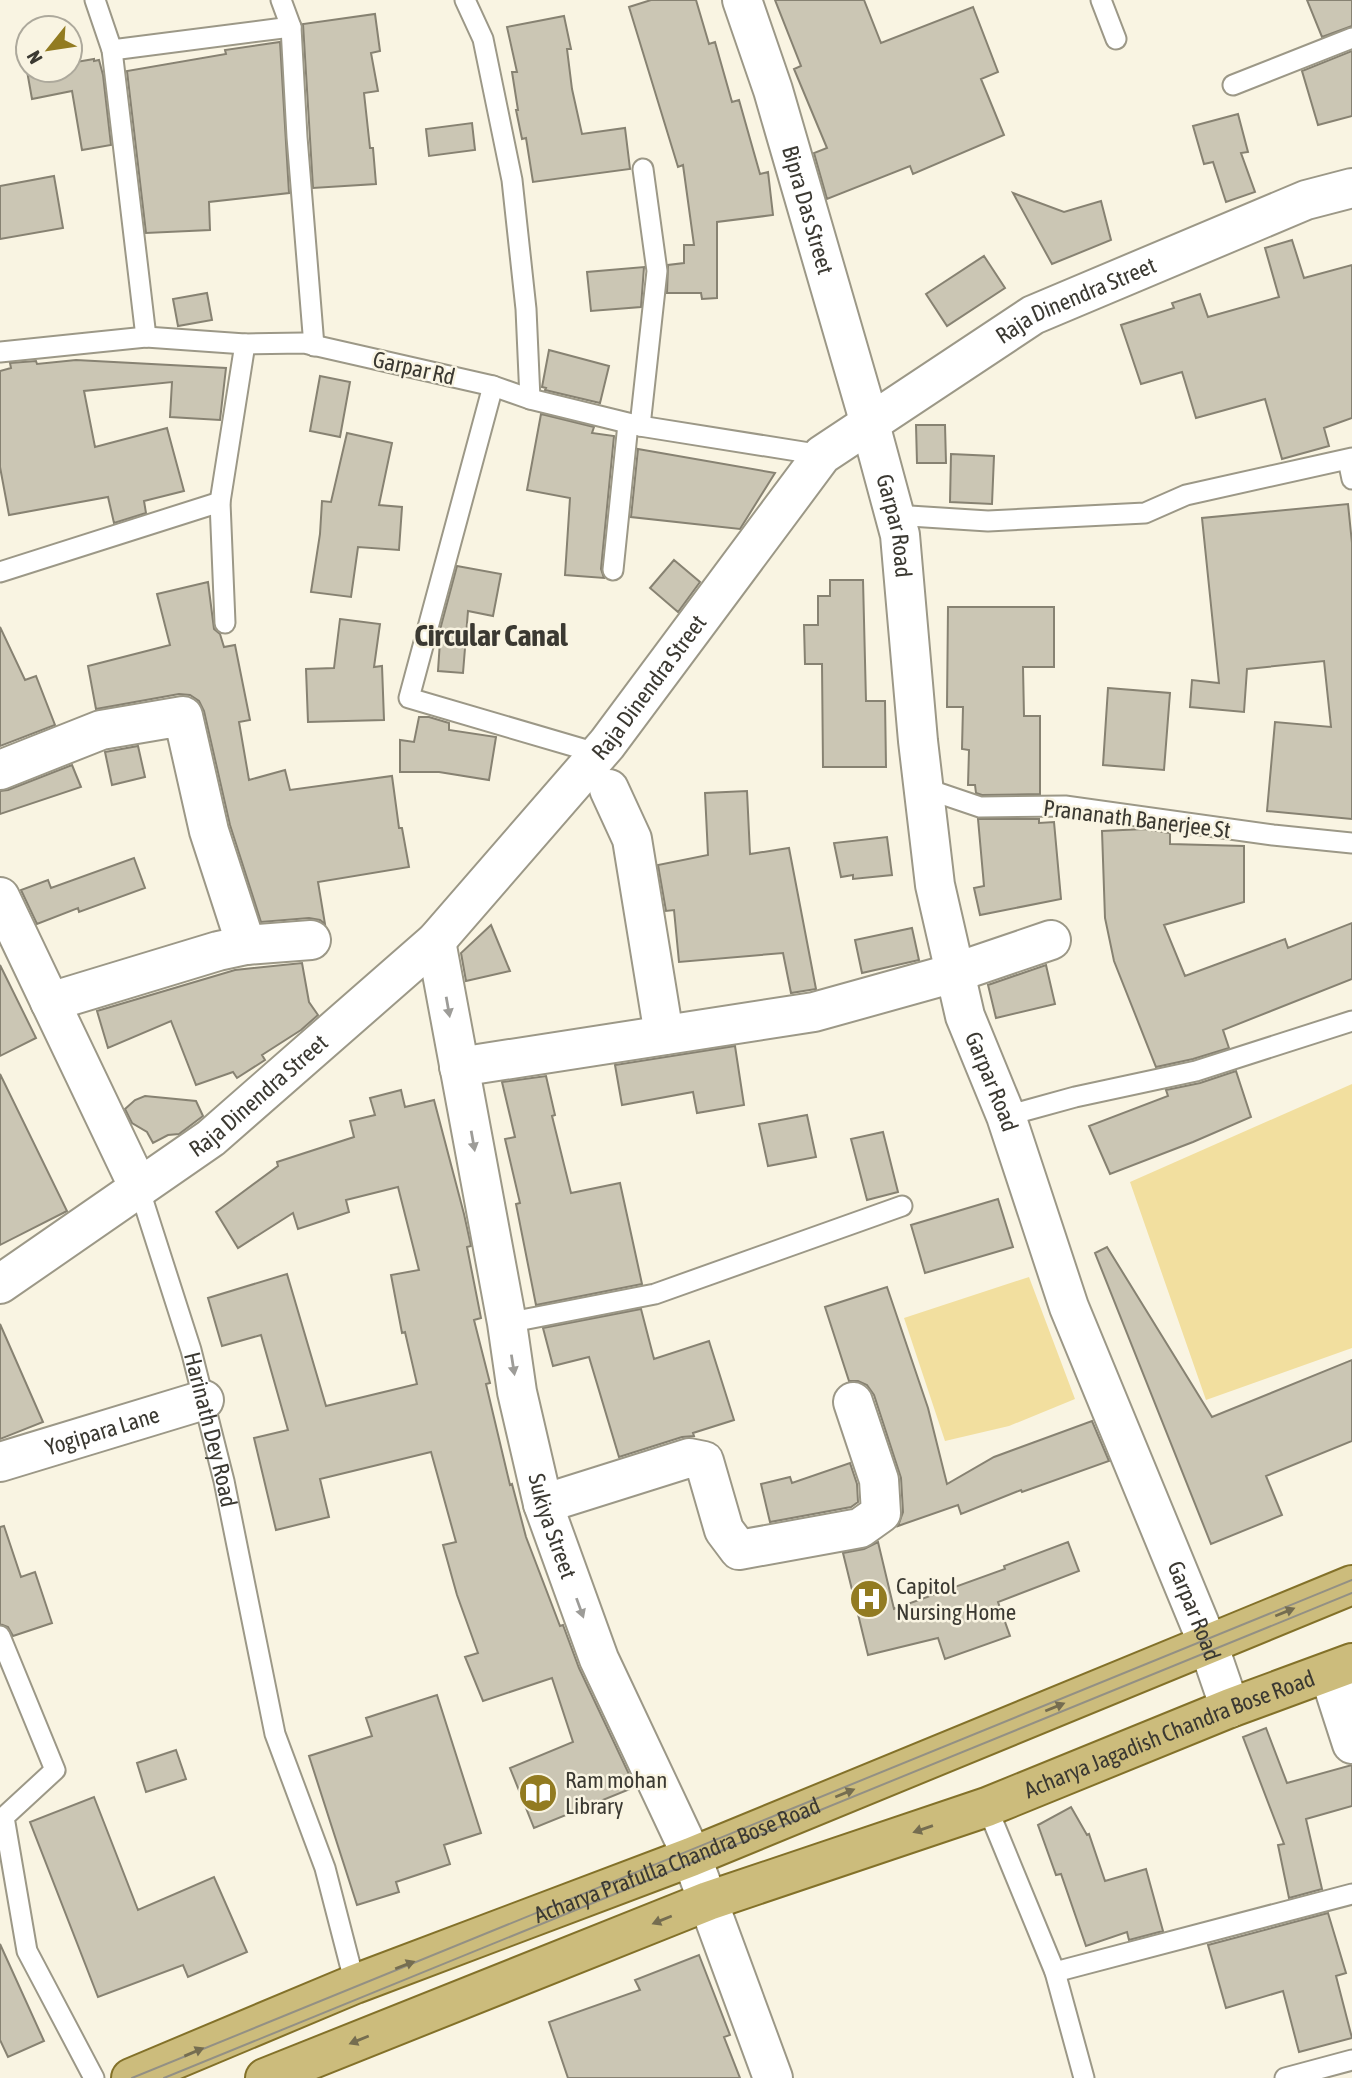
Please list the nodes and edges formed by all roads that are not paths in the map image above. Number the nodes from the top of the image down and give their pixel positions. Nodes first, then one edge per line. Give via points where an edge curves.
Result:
1 (96, 0) edge
2 (281, 0) edge
3 (465, 0) edge
4 (742, 0) edge
5 (1101, 0) edge
6 (291, 27) junction
7 (1352, 38) edge
8 (1116, 39) dead end
9 (112, 50) junction
10 (1233, 85) dead end
11 (643, 169) dead end
12 (1352, 188) edge
13 (146, 337) junction
14 (246, 344) junction
15 (314, 346) junction
16 (0, 352) edge
17 (493, 386) junction
18 (530, 400) junction
19 (870, 424) junction
20 (634, 425) junction
21 (822, 455) junction
22 (1351, 465) edge
23 (220, 502) junction
24 (894, 515) junction
25 (614, 570) dead end
26 (0, 572) edge
27 (225, 622) dead end
28 (0, 770) edge
29 (604, 771) junction
30 (924, 788) junction
31 (1352, 843) edge
32 (0, 897) edge
33 (311, 940) dead end
34 (1051, 940) dead end
35 (436, 941) junction
36 (246, 945) junction
37 (954, 973) junction
38 (50, 1002) junction
39 (1352, 1021) edge
40 (664, 1035) junction
41 (459, 1067) junction
42 (1006, 1116) junction
43 (139, 1188) junction
44 (902, 1206) dead end
45 (0, 1284) edge
46 (506, 1323) junction
47 (204, 1401) junction
48 (853, 1402) dead end
49 (0, 1462) edge
50 (543, 1504) junction
51 (1352, 1585) edge
52 (0, 1636) edge
53 (1215, 1641) junction
54 (1341, 1668) edge
55 (1230, 1708) junction
56 (1352, 1744) edge
57 (987, 1807) junction
58 (691, 1857) junction
59 (1352, 1894) edge
60 (708, 1901) junction
61 (1055, 1972) junction
62 (355, 1984) junction
63 (1352, 2060) edge
64 (94, 2078) edge
65 (131, 2078) edge
66 (265, 2078) edge
67 (774, 2078) edge
68 (1084, 2078) edge
69 (1285, 2078) edge

1 - 9 lane
2 - 6 lane
3 - 18 lane via 483,39 513,180
4 - 19 street, Bipra Das Street via 773,90
5 - 8 lane
6 - 9 lane
6 - 15 lane
7 - 10 lane
9 - 13 lane
11 - 20 lane via 657,271
12 - 19 street, Raja Dinendra Street via 1306,200 1033,315
13 - 14 lane, Garpar Rd
13 - 16 lane, Garpar Rd
14 - 15 lane, Garpar Rd
14 - 23 lane
15 - 17 lane, Garpar Rd
17 - 18 lane, Garpar Rd
17 - 29 lane via 409,698
18 - 20 lane, Garpar Rd
19 - 21 street, Raja Dinendra Street
19 - 24 street, Garpar Road
20 - 21 lane, Garpar Rd
20 - 25 lane
21 - 29 street, Raja Dinendra Street
22 - 24 lane via 1186,495 1145,513 988,521
23 - 26 lane
23 - 27 lane
24 - 30 street, Garpar Road via 900,536
28 - 36 street via 101,730 183,716 209,831
29 - 35 street, Raja Dinendra Street
29 - 40 street via 632,839
30 - 31 lane, Prananath Banerjee St via 980,807 1065,806
30 - 37 street, Garpar Road via 935,885
32 - 38 street, Harinath Dey Road
33 - 36 street
34 - 37 street
35 -> 41 street, Sukiya Street
35 - 43 street, Raja Dinendra Street via 211,1138
36 - 38 street
37 - 40 street via 814,1012
37 - 42 street, Garpar Road via 965,1016
38 - 43 street, Harinath Dey Road
39 - 42 lane via 1196,1071
40 - 41 street
41 -> 46 street, Sukiya Street
42 - 53 street, Garpar Road via 1069,1307
43 - 45 street, Raja Dinendra Street
43 - 47 lane, Harinath Dey Road
44 - 46 lane via 655,1294
46 -> 50 street, Sukiya Street
47 - 49 street, Yogipara Lane
47 - 62 lane, Harinath Dey Road via 275,1734 325,1868
48 - 50 street via 878,1480 881,1513 860,1528 739,1550 724,1530 704,1461 689,1458
50 -> 58 street, Sukiya Street via 599,1659
53 -> 51 main road, Acharya Prafulla Chandra Bose Road
52 - 64 lane via 55,1770 5,1817 27,1951
53 - 55 street, Garpar Road
58 -> 53 main road, Acharya Prafulla Chandra Bose Road
54 - 55 main road, Acharya Jagadish Chandra Bose Road
54 - 56 street
55 - 57 main road, Acharya Jagadish Chandra Bose Road
57 -> 60 main road
57 - 61 lane
58 - 60 street, Sukiya Street
62 -> 58 main road, Acharya Prafulla Chandra Bose Road
59 - 61 lane
60 -> 66 main road
60 - 67 street, Sukiya Street
61 - 68 lane
65 -> 62 main road, Acharya Prafulla Chandra Bose Road
63 - 69 lane

